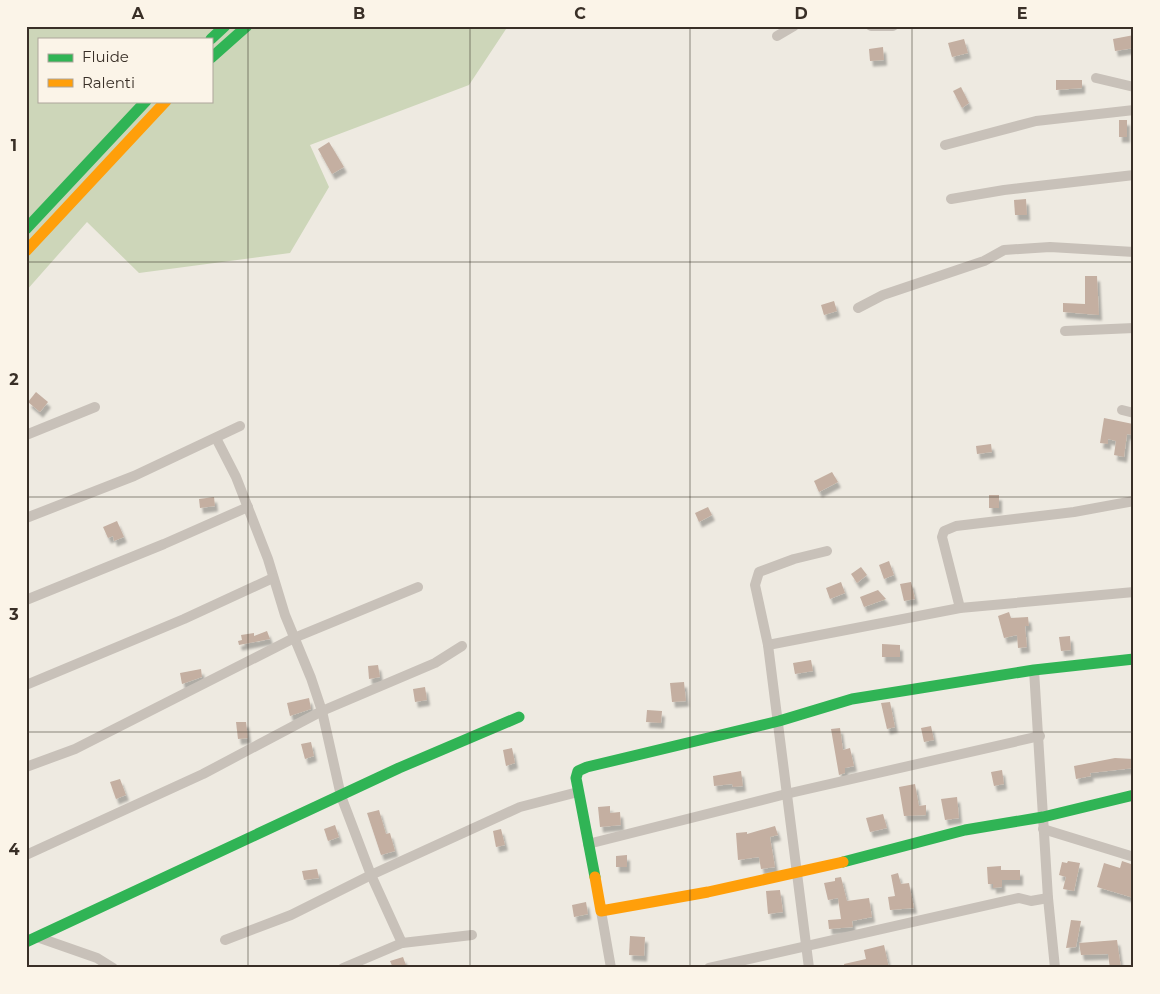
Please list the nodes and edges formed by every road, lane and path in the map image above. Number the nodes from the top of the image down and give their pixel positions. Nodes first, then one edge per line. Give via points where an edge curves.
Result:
1 (225, 26) edge
2 (247, 26) edge
3 (794, 26) edge
4 (871, 26) edge
5 (894, 26) edge
6 (776, 36) dead end
7 (212, 38) edge
8 (212, 57) edge
9 (1096, 78) dead end
10 (1134, 87) edge
11 (145, 102) edge
12 (165, 102) edge
13 (1134, 110) edge
14 (945, 145) dead end
15 (1134, 175) edge
16 (950, 199) dead end
17 (26, 229) edge
18 (26, 251) edge
19 (1134, 252) edge
20 (858, 308) dead end
21 (1134, 328) edge
22 (1065, 331) dead end
23 (95, 407) dead end
24 (1122, 410) dead end
25 (1134, 413) edge
26 (240, 426) dead end
27 (26, 435) edge
28 (216, 438) junction
29 (1134, 501) edge
30 (248, 507) junction
31 (26, 518) edge
32 (827, 551) dead end
33 (273, 578) junction
34 (418, 587) dead end
35 (1134, 592) edge
36 (26, 600) edge
37 (960, 608) junction
38 (294, 638) junction
39 (768, 644) junction
40 (462, 646) dead end
41 (1134, 659) edge
42 (1034, 670) junction
43 (26, 686) edge
44 (322, 712) junction
45 (519, 717) dead end
46 (779, 721) junction
47 (1040, 736) junction
48 (26, 767) edge
49 (578, 792) junction
50 (786, 794) junction
51 (1134, 794) edge
52 (341, 796) junction
53 (1043, 823) junction
54 (588, 844) junction
55 (26, 855) edge
56 (1134, 857) edge
57 (796, 873) junction
58 (371, 875) junction
59 (1048, 898) junction
60 (602, 911) junction
61 (472, 934) dead end
62 (32, 940) edge
63 (225, 940) dead end
64 (402, 943) junction
65 (807, 947) junction
66 (114, 968) edge
67 (343, 968) edge
68 (611, 968) edge
69 (709, 968) edge
70 (809, 968) edge
71 (1055, 968) edge

1 - 7 main road
2 - 8 main road
3 - 6 street
4 - 5 street
9 - 10 street
11 - 17 main road
12 - 18 main road
13 - 14 street via 1036,122
15 - 16 street
19 - 20 street via 1050,247 1004,250 984,261 883,295
21 - 22 street
23 - 27 street
24 - 25 street
26 - 28 street
28 - 30 street
28 - 31 street via 134,476
29 - 37 street via 1074,512 956,526 944,531 942,536
30 - 33 street
30 - 36 street
32 - 39 street via 759,572 755,585
33 - 38 street
33 - 43 street
34 - 38 street
35 - 37 street
37 - 39 street
38 - 44 street
38 - 48 street via 75,749
39 - 46 street
40 - 44 street via 435,663
41 - 42 main road
42 - 46 main road via 852,699
42 - 47 street
44 - 52 street
44 - 55 street via 203,774
45 - 52 main road
46 - 49 main road via 582,769 577,774
46 - 50 street
47 - 50 street
47 - 53 street
49 - 54 main road
49 - 58 street via 520,807
50 - 54 street
50 - 57 street
51 - 53 main road
52 - 58 street
52 - 62 main road
53 - 56 street
53 - 57 main road via 965,830
53 - 59 street
54 - 60 main road
57 - 60 main road
57 - 65 street
58 - 63 street via 291,915
58 - 64 street
59 - 65 street via 1031,902 1019,898
59 - 71 street
60 - 68 street
61 - 64 street
62 - 66 street via 97,958
64 - 67 street
65 - 69 street
65 - 70 street

